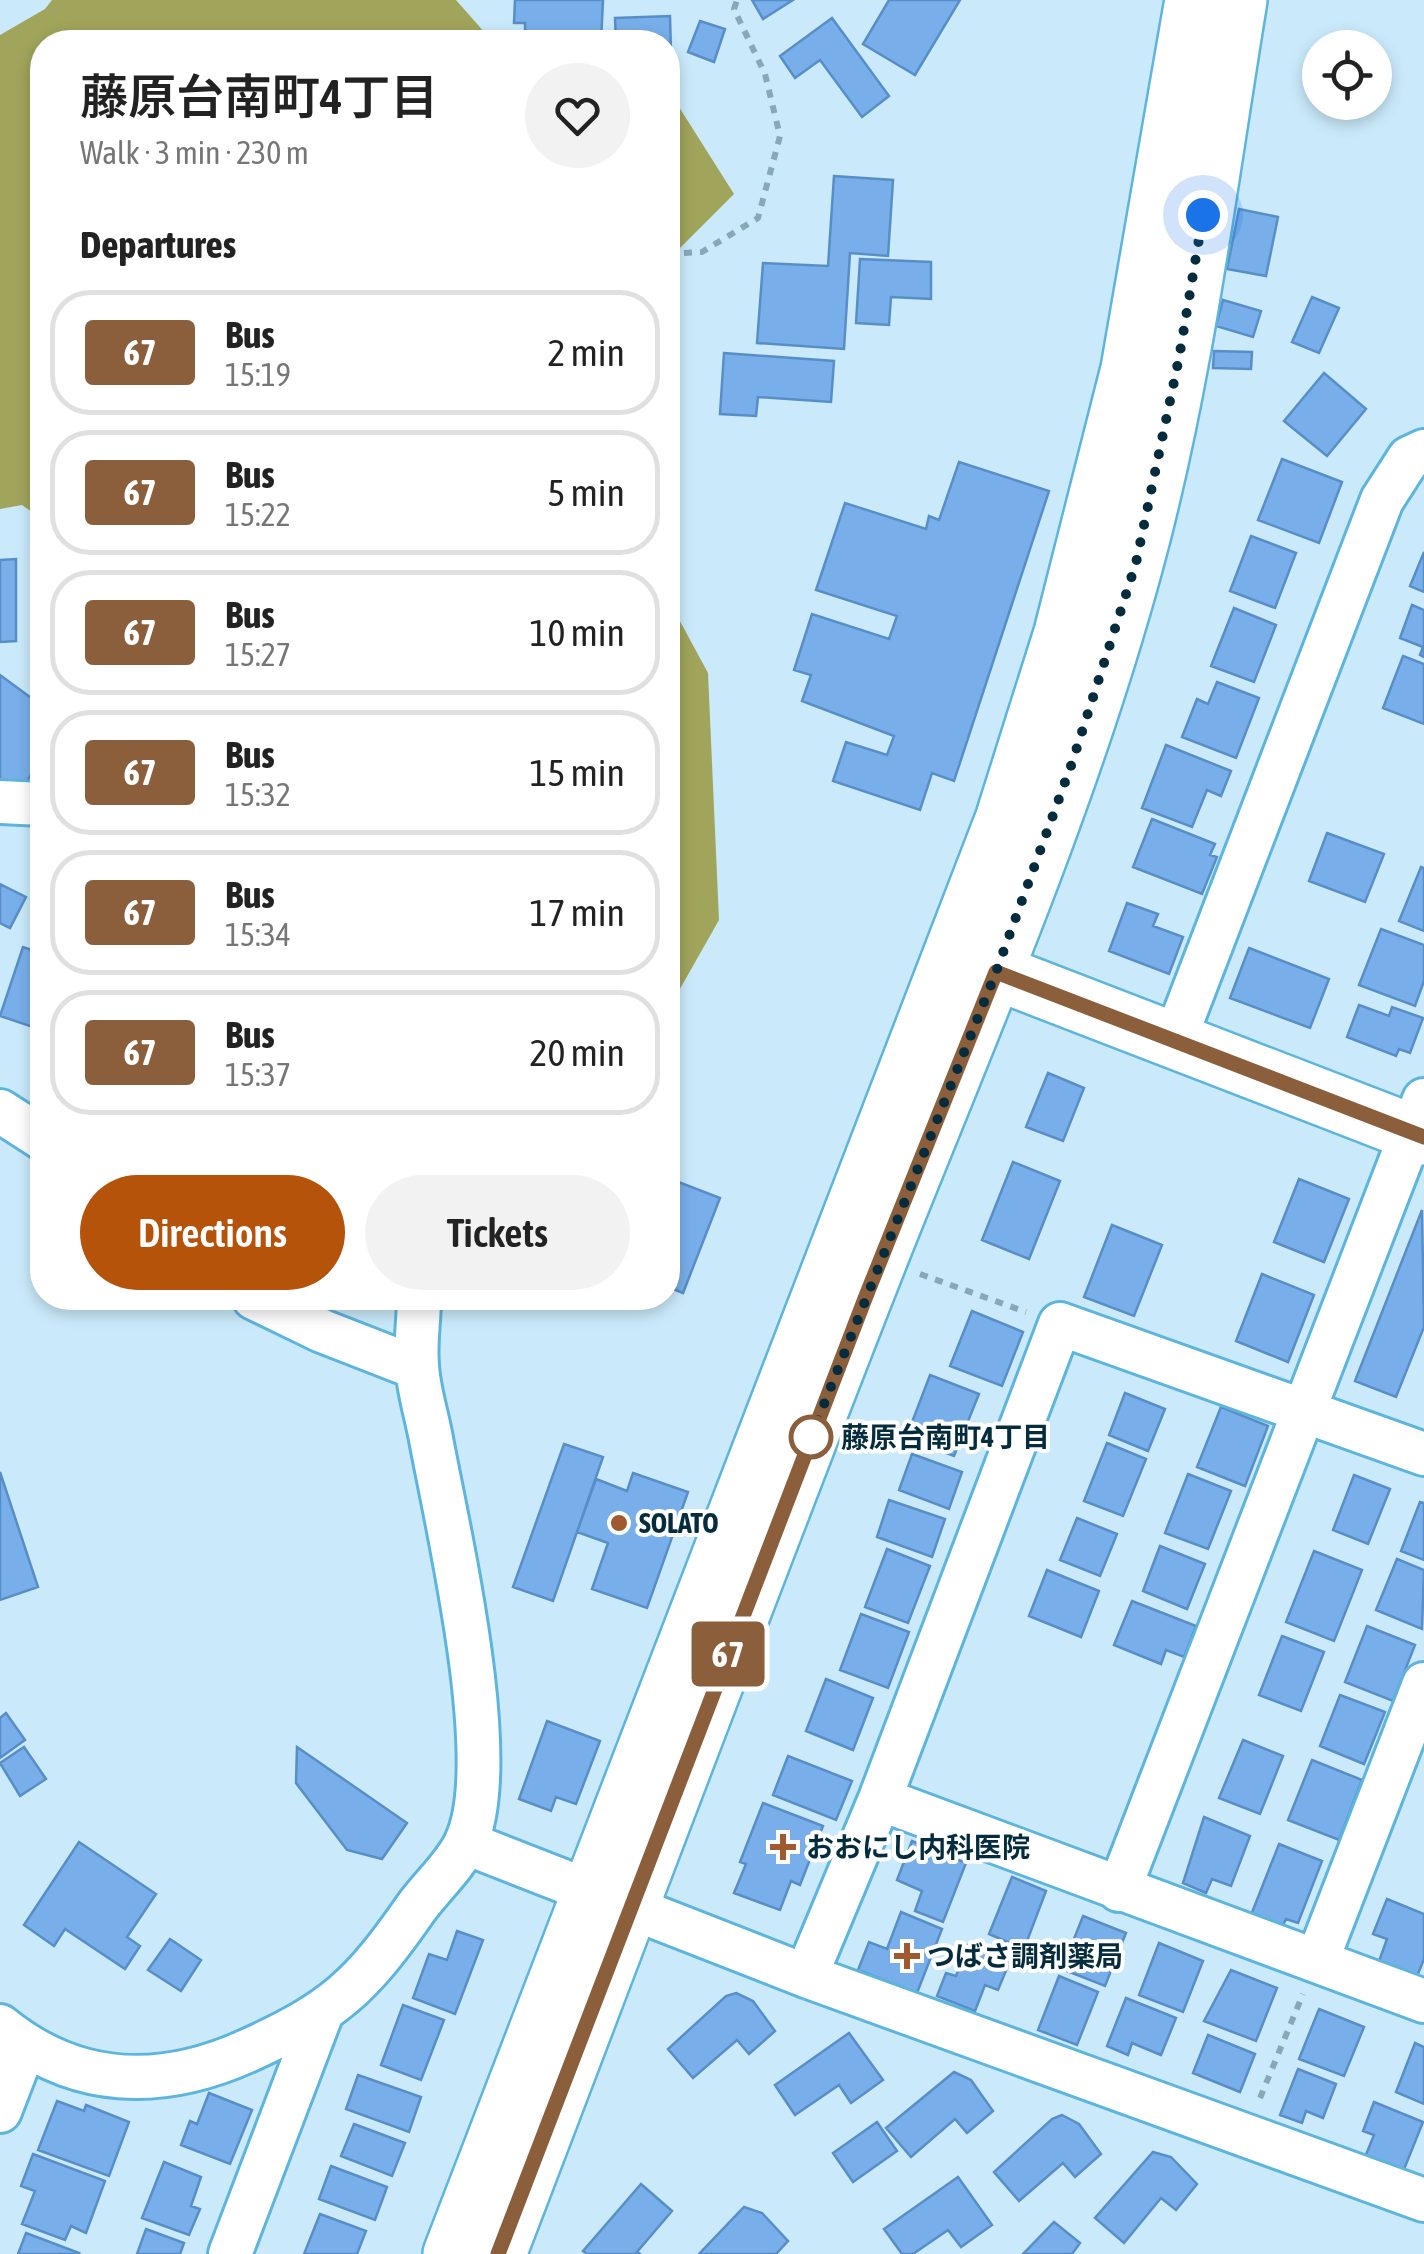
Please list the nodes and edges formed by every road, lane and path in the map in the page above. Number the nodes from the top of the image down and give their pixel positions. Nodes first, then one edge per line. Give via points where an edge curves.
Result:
1 (737, 0) edge
2 (1192, 0) edge
3 (1240, 0) edge
4 (680, 253) edge
5 (1424, 451) edge
6 (0, 802) edge
7 (30, 803) edge
8 (973, 963) junction
9 (1175, 1039) junction
10 (0, 1112) edge
11 (1420, 1123) edge
12 (30, 1131) edge
13 (880, 1260) junction
14 (282, 1310) edge
15 (419, 1310) edge
16 (1060, 1324) junction
17 (417, 1368) junction
18 (1302, 1410) junction
19 (1424, 1454) edge
20 (1424, 1684) edge
21 (880, 1799) junction
22 (466, 1843) junction
23 (1119, 1890) junction
24 (610, 1900) junction
25 (1317, 1960) junction
26 (806, 1976) junction
27 (1424, 2001) edge
28 (322, 2015) junction
29 (12, 2036) edge
30 (0, 2111) edge
31 (1245, 2135) junction
32 (1424, 2200) edge
33 (230, 2254) edge
34 (451, 2254) edge
35 (498, 2254) edge

1 - 4 path via 734,9 765,74 780,136 758,218 702,252
2 - 8 street via 1129,369 1062,633 1003,820
3 - 8 street via 1179,358 1136,563 1072,763
5 - 9 street via 1409,458 1382,500
6 - 7 street
8 - 9 street
8 - 13 street
8 - 24 street
9 - 11 street
10 - 12 street
11 - 18 street
13 - 16 path
13 - 24 street
14 - 17 street
15 - 17 street
16 - 18 street
16 - 21 street
17 - 22 street via 473,1687 478,1778
18 - 19 street
18 - 23 street
20 - 25 street
21 - 23 street
21 - 26 street
22 - 24 street
22 - 28 street via 372,1970
23 - 25 street
24 - 26 street
24 - 34 street
24 - 35 street
25 - 27 street
25 - 31 path
26 - 31 street
28 - 29 street via 188,2074 151,2080 54,2062
28 - 33 street
29 - 30 street
31 - 32 street

